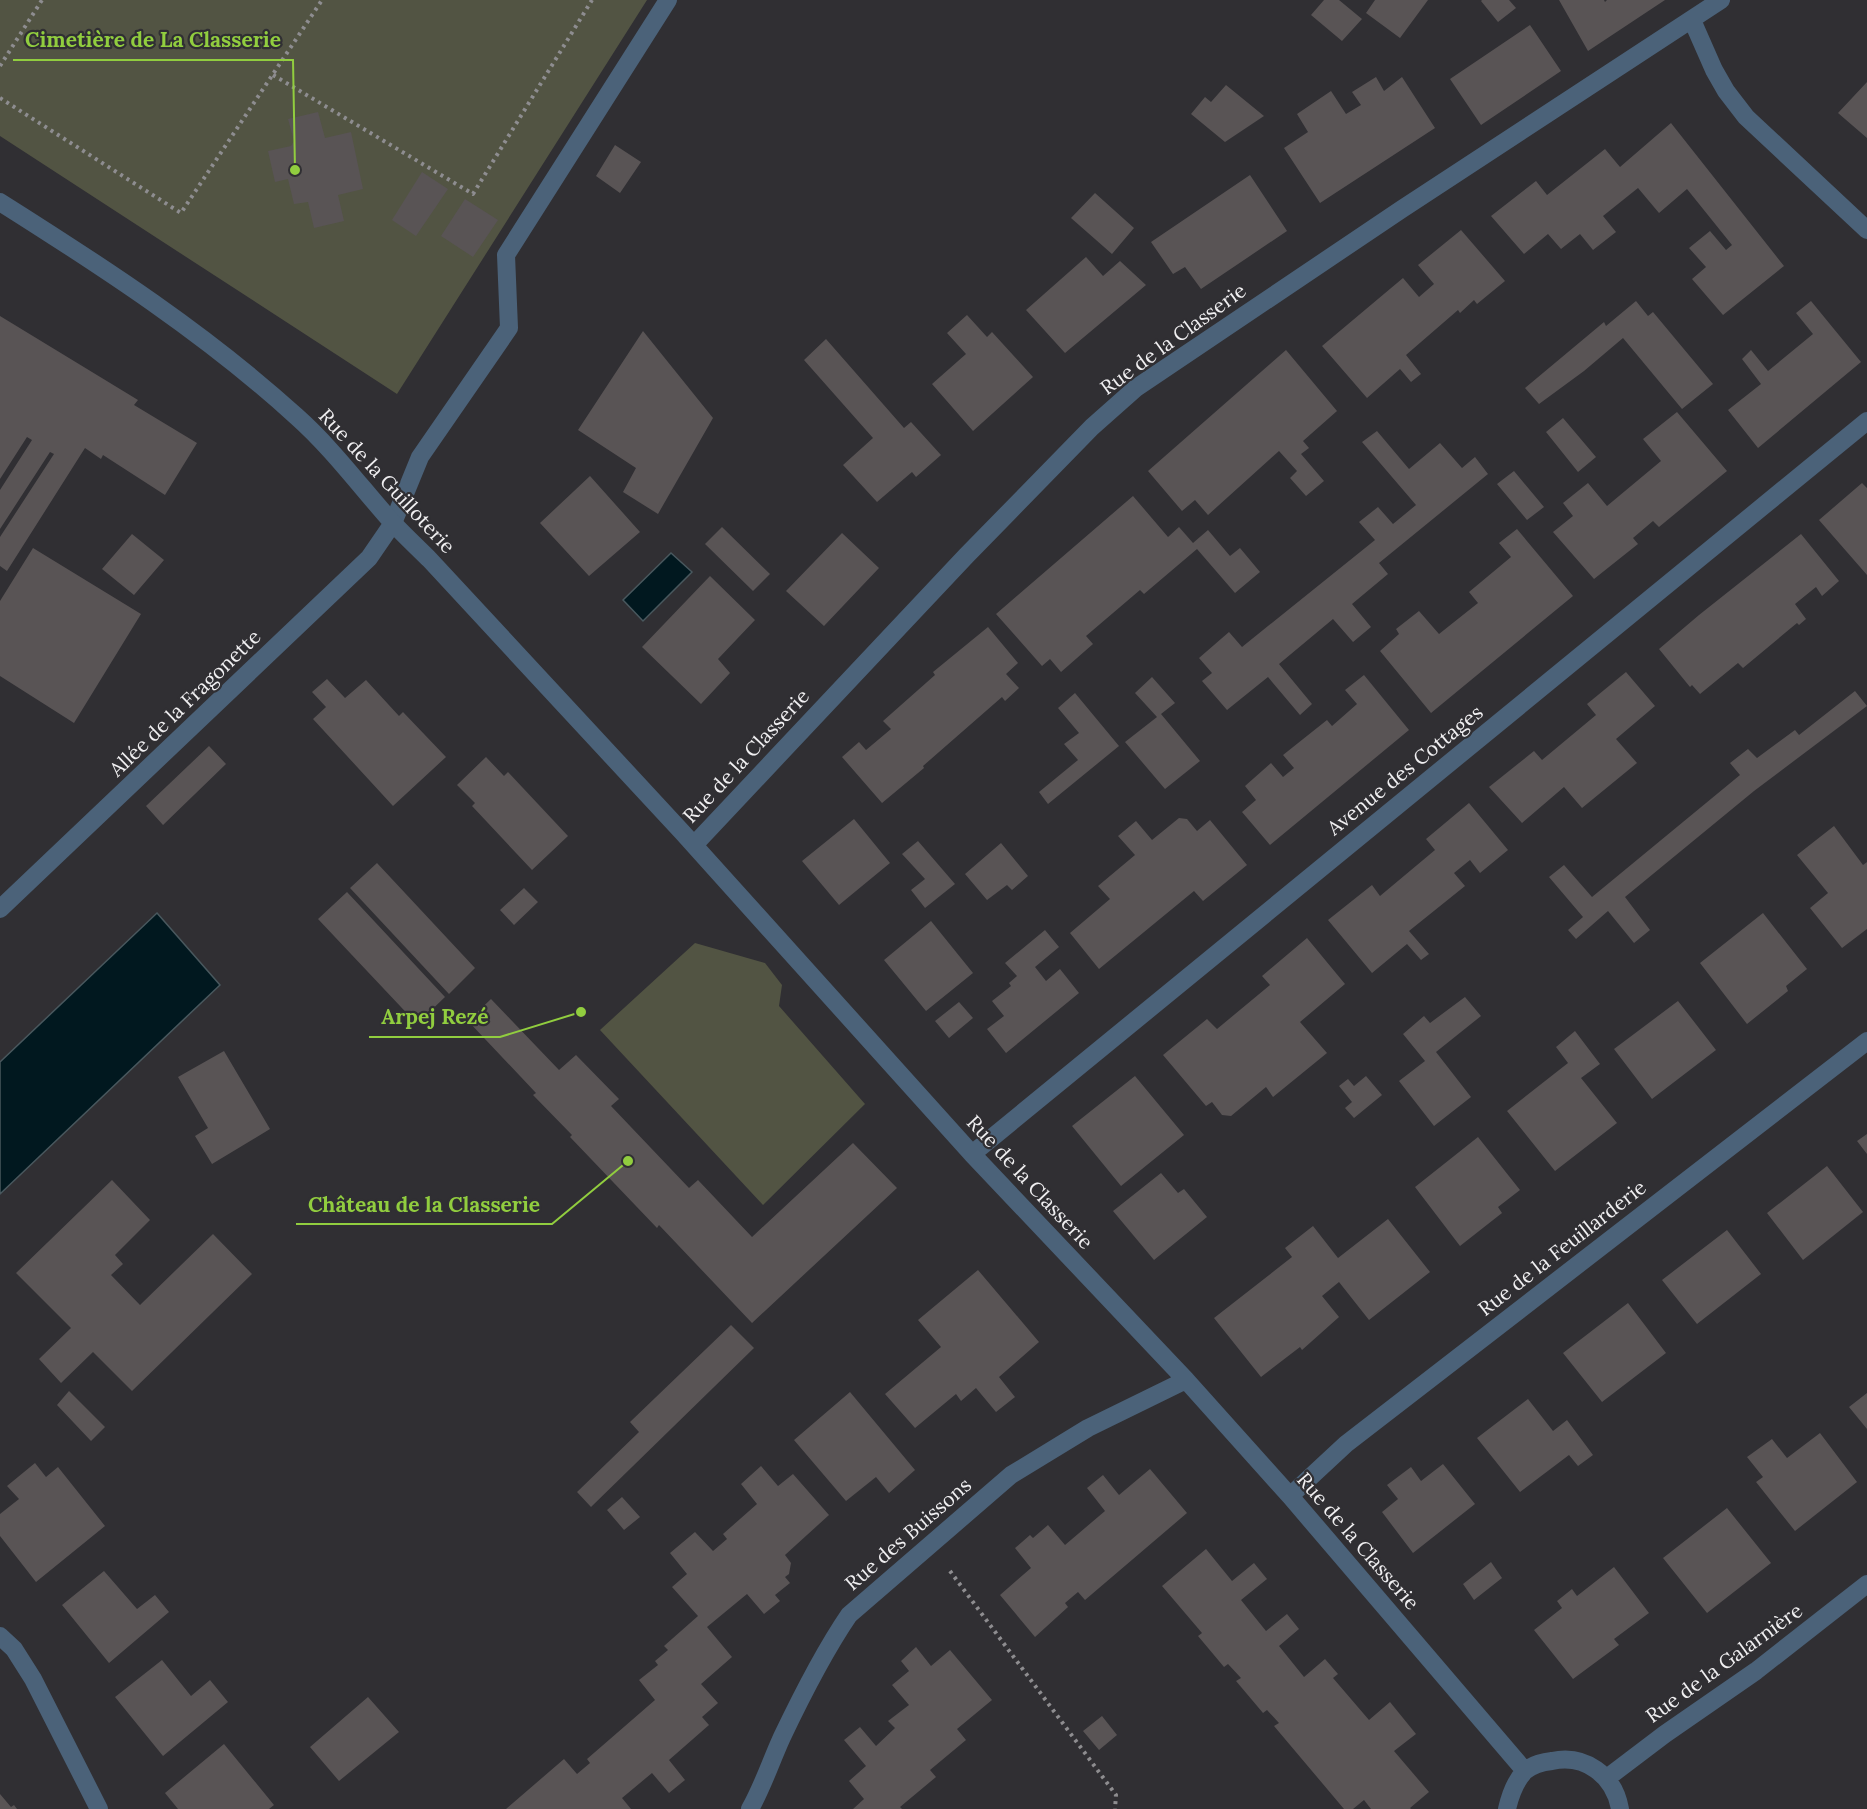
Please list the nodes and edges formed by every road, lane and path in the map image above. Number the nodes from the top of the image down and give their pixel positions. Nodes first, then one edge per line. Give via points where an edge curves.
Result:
1 (42, 0) edge
2 (322, 0) edge
3 (592, 0) edge
4 (668, 0) edge
5 (1721, 0) edge
6 (1692, 20) junction
7 (0, 66) edge
8 (273, 75) junction
9 (0, 98) edge
10 (0, 202) edge
11 (1867, 230) edge
12 (1867, 421) edge
13 (393, 523) junction
14 (694, 845) junction
15 (0, 909) edge
16 (1867, 1041) edge
17 (972, 1154) junction
18 (1186, 1380) junction
19 (1290, 1496) junction
20 (931, 1545) junction
21 (1867, 1584) edge
22 (0, 1636) edge
23 (1525, 1771) junction
24 (1606, 1778) junction
25 (99, 1809) edge
26 (750, 1809) edge
27 (1116, 1809) edge
28 (1507, 1809) edge
29 (1620, 1809) edge

1 - 7 path
2 - 8 path
3 - 8 path via 473,194
4 - 13 street, Allée de la Fragonette via 506,255 509,328 420,457
5 - 6 street, Rue de la Classerie
6 - 11 street via 1714,70 1746,117
6 - 14 street, Rue de la Classerie via 1136,388 1092,427 974,548
8 - 9 path via 181,213
10 - 13 street, Rue de la Guilloterie via 132,288 246,372 298,418
12 - 17 street, Avenue des Cottages
13 - 14 street, Rue de la Guilloterie
13 - 15 street, Allée de la Fragonette via 369,558
14 - 17 street, Rue de la Classerie
16 - 19 street, Rue de la Feuillarderie via 1346,1444
17 - 18 street, Rue de la Classerie
18 - 19 street, Rue de la Classerie
18 - 20 street, Rue des Buissons via 1088,1428 1011,1475
19 - 23 street, Rue de la Classerie
20 - 26 street, Rue des Buissons via 849,1615 831,1640
20 - 27 path via 1116,1795
21 - 24 street, Rue de la Galarnière via 1756,1671
22 - 25 street via 14,1649 33,1679
23 - 24 street via 1565,1758 1587,1764
23 - 28 street via 1510,1794
24 - 29 street via 1618,1796

